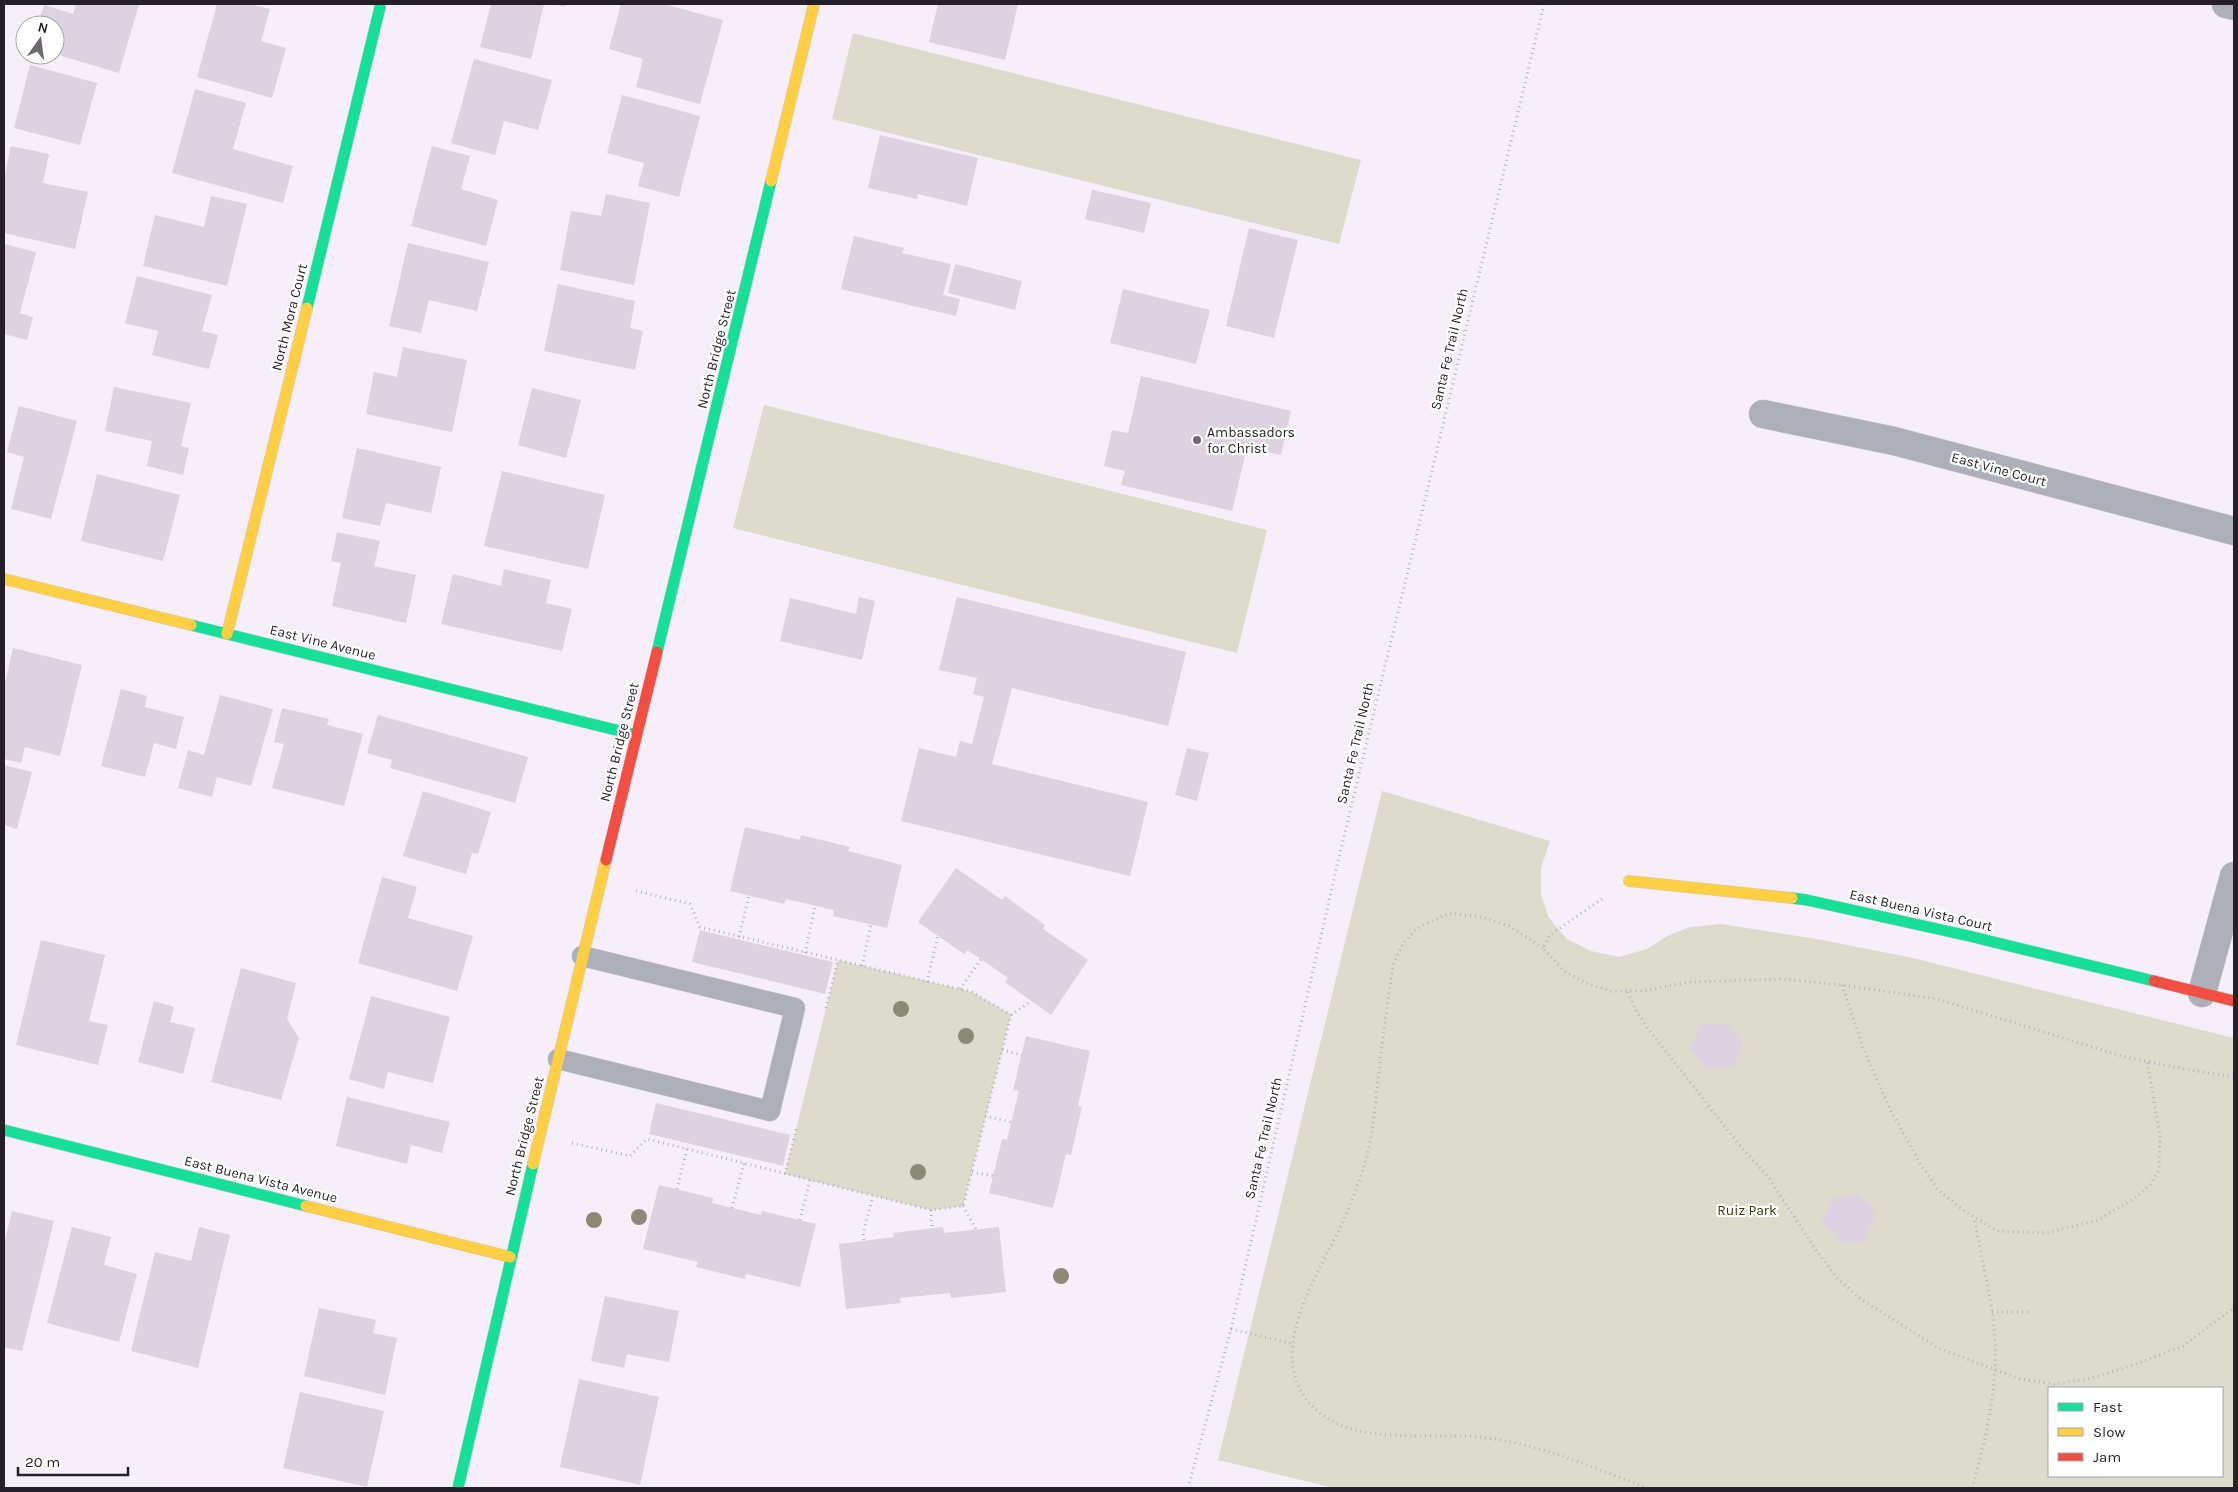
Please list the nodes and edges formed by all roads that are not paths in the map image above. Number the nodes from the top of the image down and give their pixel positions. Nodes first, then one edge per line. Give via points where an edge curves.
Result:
1 (814, 4) edge
2 (2226, 4) edge
3 (2234, 6) edge
4 (380, 7) dead end
5 (1762, 414) dead end
6 (2234, 531) edge
7 (4, 579) edge
8 (227, 634) junction
9 (636, 735) junction
10 (2234, 876) edge
11 (1630, 881) road end
12 (582, 956) junction
13 (2202, 993) junction
14 (2234, 1001) edge
15 (558, 1059) junction
16 (4, 1130) edge
17 (510, 1257) junction
18 (458, 1488) edge

1 - 9 street, North Bridge Street
2 - 3 street
4 - 8 street, North Mora Court
5 - 6 street, East Vine Court via 1894,441
7 - 8 street, East Vine Avenue
8 - 9 street, East Vine Avenue
9 - 12 street, North Bridge Street
10 - 13 street
11 - 13 street, East Buena Vista Court via 1807,900
12 - 15 street, North Bridge Street
12 - 15 lane via 795,1008 770,1111
13 - 14 street
15 - 17 street, North Bridge Street
16 - 17 street, East Buena Vista Avenue
17 - 18 street, North Bridge Street

